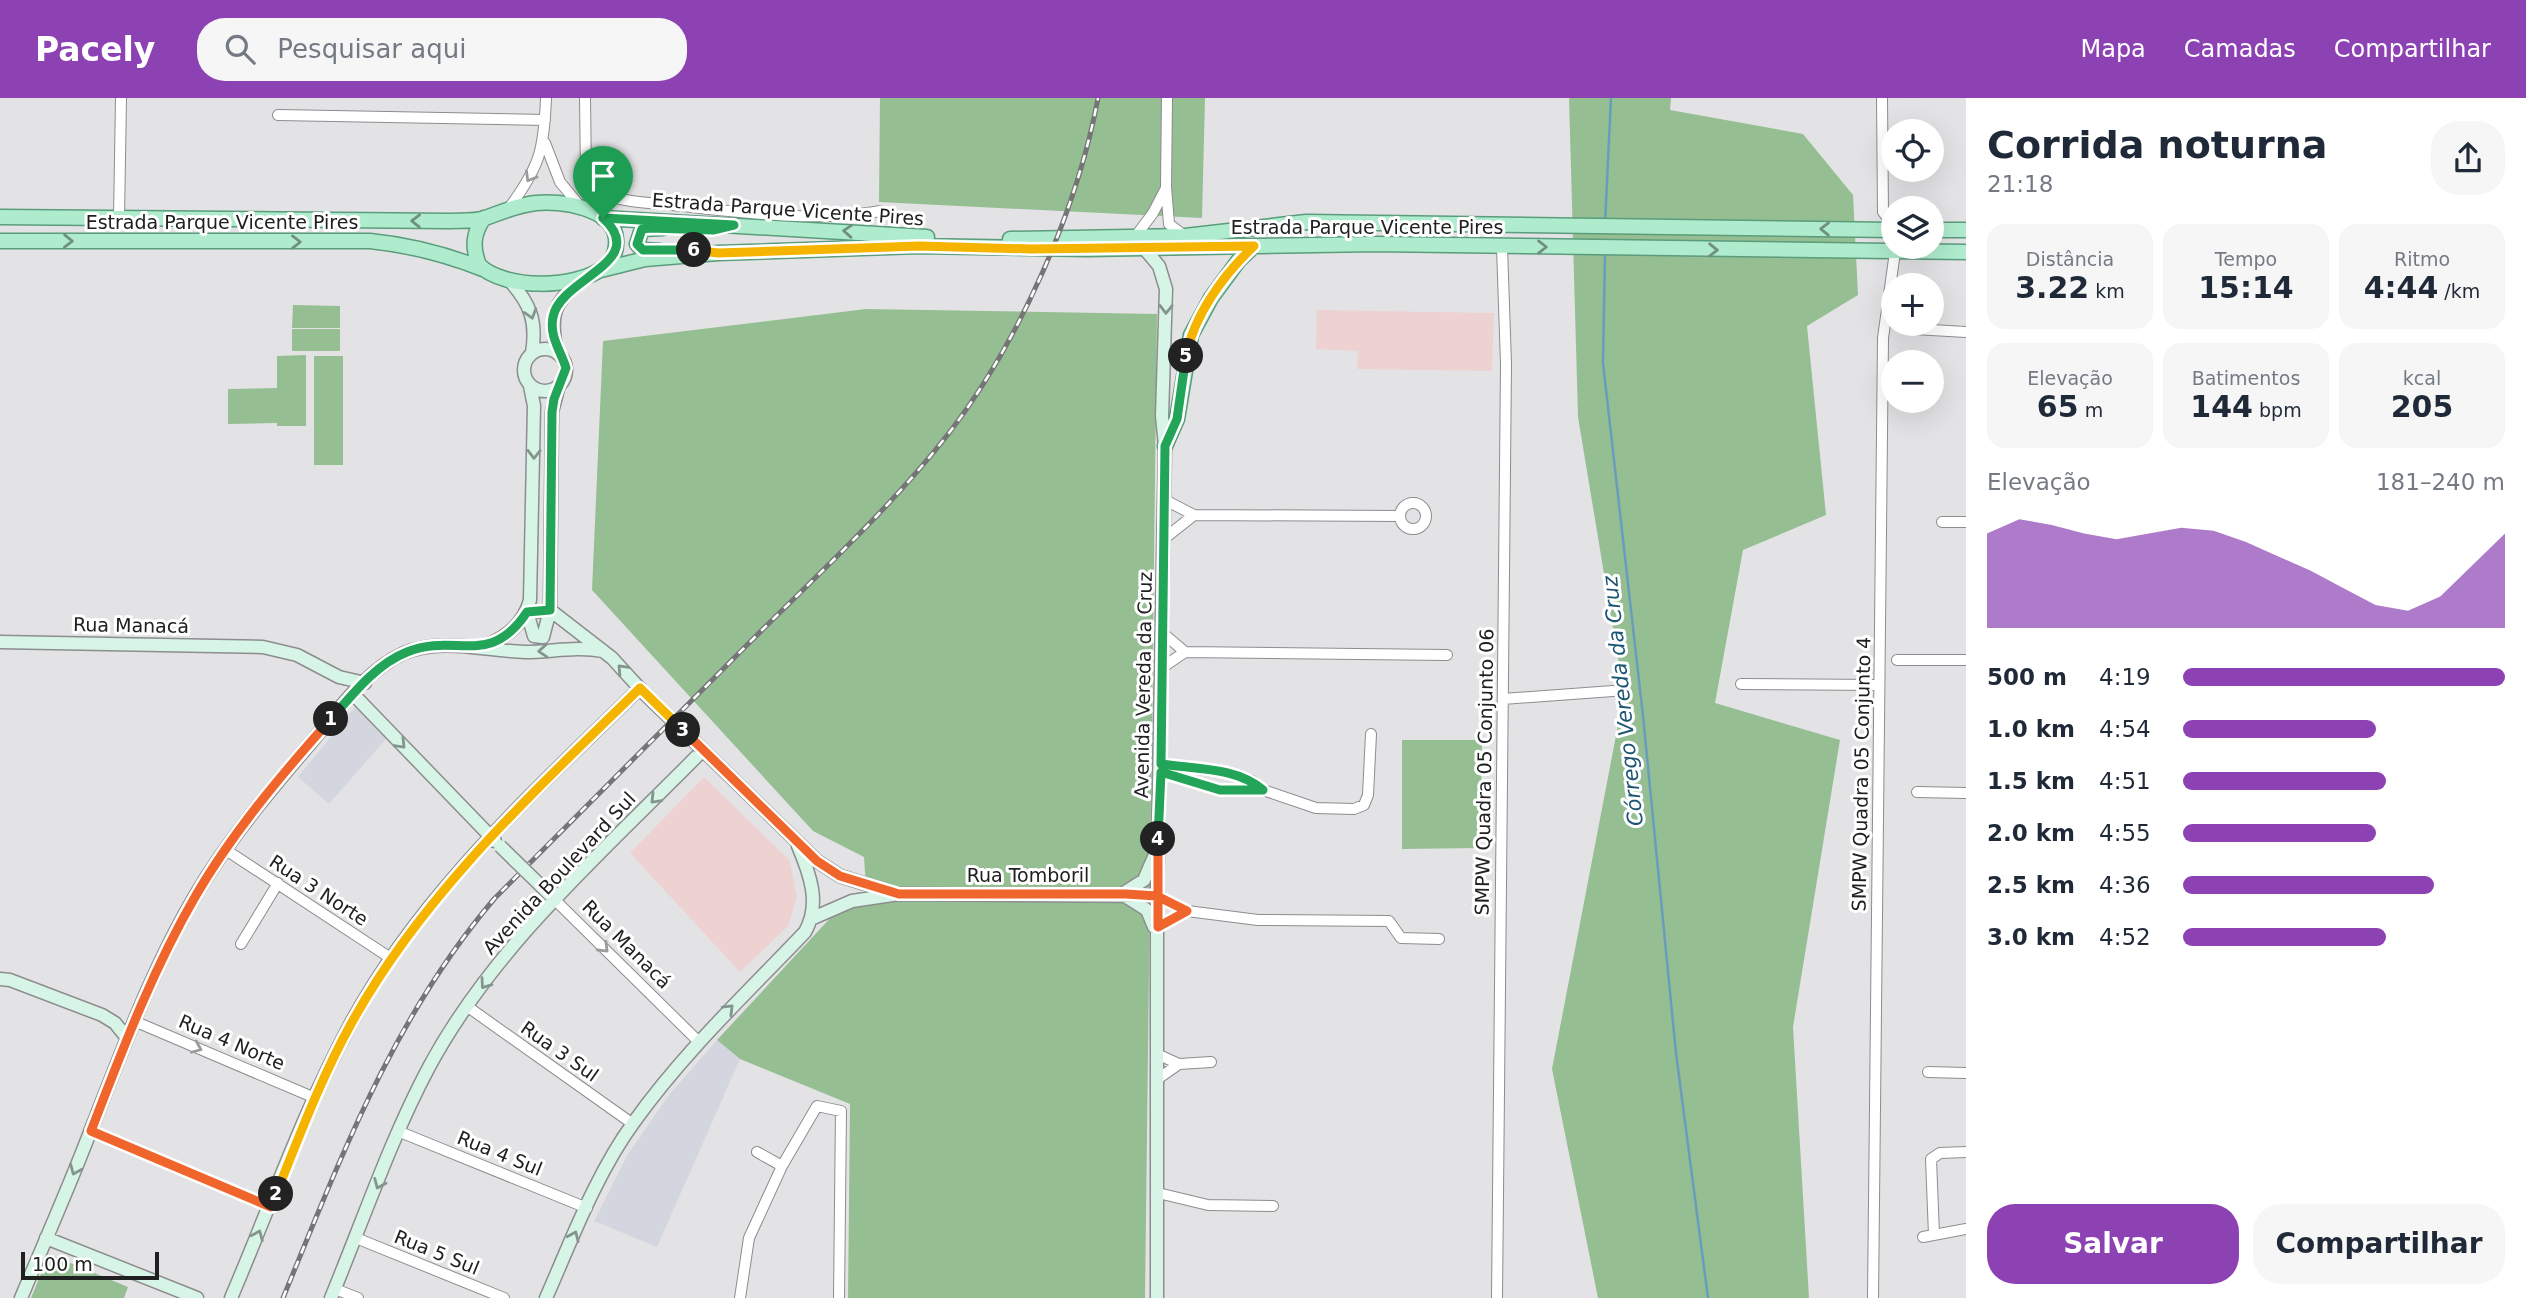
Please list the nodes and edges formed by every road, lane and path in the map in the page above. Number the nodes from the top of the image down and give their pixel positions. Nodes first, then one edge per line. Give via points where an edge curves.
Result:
1 (121, 98) edge
2 (546, 98) edge
3 (585, 98) edge
4 (1167, 98) edge
5 (1882, 98) edge
6 (278, 115) dead end
7 (545, 120) junction
8 (544, 142) junction
9 (1166, 187) junction
10 (1883, 196) edge
11 (509, 208) junction
12 (582, 208) junction
13 (881, 211) dead end
14 (0, 217) edge
15 (120, 218) junction
16 (484, 218) junction
17 (603, 218) junction
18 (734, 225) junction
19 (1881, 228) edge
20 (1944, 230) edge
21 (1966, 230) edge
22 (1185, 236) junction
23 (0, 241) edge
24 (1139, 242) junction
25 (1254, 246) junction
26 (1502, 247) junction
27 (1881, 252) edge
28 (1944, 252) edge
29 (1966, 252) edge
30 (718, 253) junction
31 (1894, 259) edge
32 (483, 269) junction
33 (601, 270) junction
34 (586, 278) junction
35 (509, 280) junction
36 (1944, 331) edge
37 (1966, 332) edge
38 (557, 353) junction
39 (532, 354) junction
40 (559, 385) junction
41 (530, 386) junction
42 (1165, 446) junction
43 (1165, 500) junction
44 (1194, 515) junction
45 (1400, 516) junction
46 (1942, 522) dead end
47 (1966, 522) edge
48 (1165, 538) junction
49 (550, 610) junction
50 (527, 612) junction
51 (1164, 634) junction
52 (0, 642) edge
53 (482, 646) junction
54 (603, 651) junction
55 (1185, 652) junction
56 (1447, 655) dead end
57 (1897, 660) dead end
58 (1966, 660) edge
59 (1163, 667) junction
60 (339, 677) junction
61 (365, 683) junction
62 (1741, 684) dead end
63 (1879, 685) junction
64 (641, 690) junction
65 (1613, 691) dead end
66 (349, 699) junction
67 (1503, 699) junction
68 (1371, 734) dead end
69 (701, 748) junction
70 (1161, 768) junction
71 (1263, 790) junction
72 (1917, 792) dead end
73 (1966, 793) edge
74 (1158, 835) junction
75 (490, 836) junction
76 (798, 846) junction
77 (226, 850) junction
78 (278, 883) junction
79 (899, 894) junction
80 (1121, 894) junction
81 (1157, 896) junction
82 (555, 900) junction
83 (1187, 911) junction
84 (813, 918) junction
85 (1158, 927) junction
86 (1439, 939) dead end
87 (241, 944) dead end
88 (392, 959) junction
89 (1158, 971) junction
90 (0, 979) edge
91 (468, 1007) junction
92 (102, 1015) junction
93 (135, 1018) junction
94 (127, 1038) junction
95 (698, 1041) junction
96 (1159, 1055) junction
97 (1211, 1062) dead end
98 (1179, 1064) junction
99 (1928, 1072) dead end
100 (1966, 1073) edge
101 (1159, 1078) junction
102 (315, 1098) junction
103 (633, 1124) junction
104 (91, 1131) junction
105 (400, 1132) junction
106 (757, 1152) dead end
107 (1966, 1152) edge
108 (782, 1166) junction
109 (1158, 1193) junction
110 (1273, 1206) dead end
111 (271, 1207) junction
112 (587, 1208) junction
113 (1966, 1229) edge
114 (46, 1238) junction
115 (356, 1238) junction
116 (333, 1293) edge
117 (21, 1298) edge
118 (197, 1298) edge
119 (231, 1298) edge
120 (358, 1298) edge
121 (504, 1298) edge
122 (546, 1298) edge
123 (740, 1298) edge
124 (839, 1298) edge
125 (1157, 1298) edge
126 (1497, 1298) edge
127 (1873, 1298) edge

1 - 15 street
2 - 7 street
3 - 13 street via 586,175 602,194 656,203 823,216
4 - 9 street
5 - 10 street
6 - 7 street
7 - 8 street
8 -> 11 street via 529,179
8 - 12 street via 560,182
9 - 22 street via 1169,224
9 - 24 street
11 - 12 main road via 537,203
11 - 16 main road
12 - 17 main road
14 - 15 main road, Estrada Parque Vicente Pires
16 -> 15 main road, Estrada Parque Vicente Pires
16 - 32 main road via 474,240 474,253
17 - 18 main road, Estrada Parque Vicente Pires
17 - 33 main road via 613,227 616,247
24 -> 18 main road, Estrada Parque Vicente Pires via 916,237
18 - 30 main road via 713,230 642,229 637,236 643,250
19 -> 22 main road, Estrada Parque Vicente Pires via 1306,222
20 - 21 main road
22 - 24 main road, Estrada Parque Vicente Pires
23 -> 32 main road, Estrada Parque Vicente Pires via 370,241 408,244
24 - 25 main road, Estrada Parque Vicente Pires
24 - 30 main road, Estrada Parque Vicente Pires
24 -> 42 street, Avenida Vereda da Cruz via 1159,266 1166,289
25 - 26 main road, Estrada Parque Vicente Pires
25 - 42 main road via 1211,298 1191,335 1177,419
26 -> 27 main road, Estrada Parque Vicente Pires
26 - 67 street, SMPW Quadra 05 Conjunto 06 via 1506,364
28 - 29 main road, Estrada Parque Vicente Pires
30 - 33 main road, Estrada Parque Vicente Pires via 645,259
31 - 63 street, SMPW Quadra 05 Conjunto 4 via 1883,338
32 - 35 main road
33 - 34 main road
34 - 35 main road via 548,284
34 - 38 street via 567,292 554,312
35 -> 39 street via 532,312 536,329
36 - 37 street
38 - 39 street via 544,349
38 - 40 street via 566,368
39 - 41 street via 524,369
40 - 41 street via 540,391
40 - 49 street via 552,412
41 -> 50 street via 534,406 532,584
42 - 43 street, Avenida Vereda da Cruz
43 - 44 street
43 - 48 street, Avenida Vereda da Cruz
44 - 45 street
44 - 48 street
45 - 45 street via 1405,505 1413,503 1429,516 1413,530 1405,527
46 - 47 street
48 - 51 street, Avenida Vereda da Cruz
49 - 50 street
49 - 50 street via 547,630 540,638 534,636
49 - 54 street, Rua Tomboril
50 - 53 street via 510,632
51 - 55 street
51 - 59 street, Avenida Vereda da Cruz
52 - 60 street, Rua Manacá via 263,647 297,655
54 -> 53 street via 521,652
53 - 61 street via 408,651 380,667
64 -> 54 street, Rua Tomboril
55 - 56 street
55 - 59 street
57 - 58 street
59 - 70 street, Avenida Vereda da Cruz
60 - 61 street, Rua Manacá
60 - 66 street
61 - 66 street
62 - 63 street
63 - 127 street, SMPW Quadra 05 Conjunto 4
64 - 69 street, Rua Tomboril, bridge
64 - 75 street
65 - 67 street
66 -> 75 street, Rua Manacá
66 - 77 street via 280,778
67 - 126 street, SMPW Quadra 05 Conjunto 06
68 - 71 street via 1368,795 1360,808 1316,808
69 - 76 street, Rua Tomboril
69 -> 82 street, Avenida Boulevard Sul
70 - 71 street via 1220,790
70 - 71 street via 1229,773
70 - 74 street, Avenida Vereda da Cruz
72 - 73 street
74 - 80 street via 1149,873
74 - 81 street, Avenida Vereda da Cruz
75 - 82 street, Rua Manacá, bridge
75 - 88 street
76 - 79 street, Rua Tomboril via 840,876
76 - 84 street, Rua Tomboril via 812,889
77 - 78 street, Rua 3 Norte
77 - 93 street via 172,937
78 - 87 street
78 - 88 street, Rua 3 Norte
79 - 80 street, Rua Tomboril
79 - 84 street, Rua Tomboril via 852,901
80 - 81 street, Rua Tomboril
80 - 89 street via 1150,915
81 - 83 street
81 - 85 street, Avenida Vereda da Cruz
82 -> 91 street, Avenida Boulevard Sul via 507,951
82 -> 95 street, Rua Manacá
83 - 85 street
83 - 86 street via 1258,920 1389,921 1401,938
95 -> 84 street via 805,932
85 - 89 street, Avenida Vereda da Cruz
88 - 102 street via 351,1024
89 - 96 street, Avenida Vereda da Cruz
90 - 92 street, Rua 4 Norte
91 - 103 street, Rua 3 Sul
91 - 105 street, Avenida Boulevard Sul via 429,1067
92 - 93 street, Rua 4 Norte
92 - 94 street, Rua 4 Norte
93 - 94 street
93 -> 102 street, Rua 4 Norte
94 - 104 street
95 - 103 street
96 - 98 street
96 - 101 street, Avenida Vereda da Cruz
97 - 98 street
98 - 101 street
99 - 100 street
101 - 109 street, Avenida Vereda da Cruz
102 - 111 street
103 - 112 street
104 - 111 street
104 -> 114 street
105 - 112 street, Rua 4 Sul
105 -> 115 street, Avenida Boulevard Sul
106 - 108 street
107 - 113 street via 1940,1153 1931,1159 1928,1236
108 - 123 street via 749,1238
108 - 124 street via 817,1106 841,1111
109 - 110 street via 1209,1205
109 - 125 street, Avenida Vereda da Cruz
119 -> 111 street
122 -> 112 street
114 - 117 street
114 - 118 street
115 - 116 street, Avenida Boulevard Sul
115 - 121 street, Rua 5 Sul
116 - 120 street

